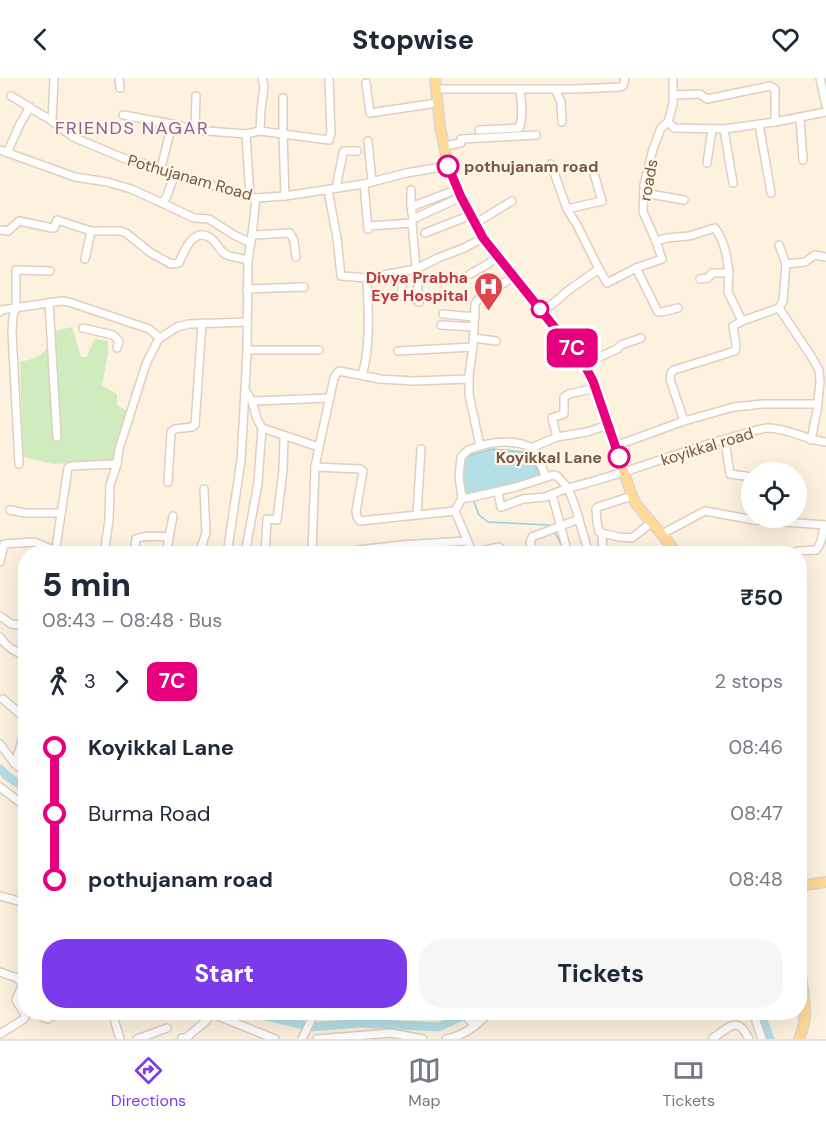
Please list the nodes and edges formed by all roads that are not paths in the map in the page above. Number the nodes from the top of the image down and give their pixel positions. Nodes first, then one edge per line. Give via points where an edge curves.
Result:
1 (54, 78) edge
2 (119, 78) edge
3 (262, 78) edge
4 (329, 78) edge
5 (435, 78) edge
6 (625, 78) edge
7 (674, 78) edge
8 (820, 78) edge
9 (366, 83) dead end
10 (120, 88) dead end
11 (436, 89) junction
12 (520, 89) junction
13 (555, 89) junction
14 (674, 94) junction
15 (11, 96) dead end
16 (196, 96) dead end
17 (283, 98) dead end
18 (437, 104) junction
19 (826, 106) edge
20 (30, 107) junction
21 (826, 112) edge
22 (123, 115) dead end
23 (800, 118) junction
24 (52, 121) junction
25 (562, 122) dead end
26 (668, 122) junction
27 (776, 122) junction
28 (172, 124) junction
29 (759, 124) junction
30 (712, 129) junction
31 (724, 129) junction
32 (195, 130) junction
33 (479, 130) dead end
34 (261, 131) junction
35 (246, 134) junction
36 (283, 134) junction
37 (536, 135) dead end
38 (368, 141) dead end
39 (444, 146) junction
40 (3, 151) edge
41 (357, 151) dead end
42 (803, 160) dead end
43 (707, 163) dead end
44 (551, 164) dead end
45 (448, 166) junction
46 (161, 168) junction
47 (593, 170) dead end
48 (175, 174) junction
49 (372, 182) junction
50 (733, 183) dead end
51 (364, 184) junction
52 (332, 189) junction
53 (411, 190) dead end
54 (459, 193) junction
55 (644, 193) junction
56 (771, 193) dead end
57 (285, 196) junction
58 (253, 198) junction
59 (684, 200) dead end
60 (512, 201) dead end
61 (162, 203) junction
62 (411, 207) junction
63 (567, 209) junction
64 (473, 219) junction
65 (412, 221) junction
66 (0, 230) edge
67 (91, 231) junction
68 (425, 233) dead end
69 (252, 234) junction
70 (483, 238) junction
71 (656, 241) junction
72 (251, 243) junction
73 (779, 245) dead end
74 (497, 256) junction
75 (296, 257) dead end
76 (826, 257) edge
77 (85, 259) dead end
78 (248, 260) junction
79 (786, 264) junction
80 (636, 268) junction
81 (417, 269) junction
82 (599, 269) junction
83 (51, 271) dead end
84 (402, 272) junction
85 (729, 273) junction
86 (471, 274) dead end
87 (514, 277) junction
88 (367, 278) junction
89 (700, 279) dead end
90 (304, 287) dead end
91 (247, 289) junction
92 (402, 296) dead end
93 (419, 302) dead end
94 (49, 303) junction
95 (16, 307) junction
96 (678, 308) dead end
97 (779, 308) junction
98 (0, 310) edge
99 (543, 312) junction
100 (443, 314) dead end
101 (475, 317) junction
102 (742, 321) junction
103 (247, 322) junction
104 (202, 323) junction
105 (441, 325) dead end
106 (474, 327) junction
107 (83, 328) dead end
108 (160, 338) junction
109 (640, 338) dead end
110 (496, 341) dead end
111 (473, 342) junction
112 (117, 348) dead end
113 (247, 350) junction
114 (319, 350) dead end
115 (398, 351) dead end
116 (584, 364) junction
117 (362, 375) junction
118 (469, 379) junction
119 (595, 388) junction
120 (244, 390) junction
121 (330, 398) junction
122 (252, 401) junction
123 (817, 404) junction
124 (684, 421) junction
125 (608, 425) junction
126 (262, 428) junction
127 (284, 436) junction
128 (57, 437) dead end
129 (557, 437) junction
130 (725, 440) junction
131 (811, 440) junction
132 (826, 442) edge
133 (480, 446) junction
134 (615, 446) junction
135 (319, 447) junction
136 (531, 448) junction
137 (421, 449) dead end
138 (19, 464) dead end
139 (117, 464) junction
140 (315, 467) junction
141 (624, 472) junction
142 (741, 476) edge
143 (546, 477) junction
144 (168, 482) dead end
145 (568, 488) junction
146 (204, 489) dead end
147 (498, 492) junction
148 (552, 494) junction
149 (633, 496) junction
150 (462, 498) junction
151 (10, 510) dead end
152 (455, 511) junction
153 (61, 513) junction
154 (417, 514) junction
155 (173, 516) dead end
156 (741, 517) edge
157 (579, 519) junction
158 (652, 522) junction
159 (807, 523) edge
160 (825, 525) edge
161 (561, 526) junction
162 (602, 533) junction
163 (662, 534) junction
164 (169, 537) junction
165 (467, 541) junction
166 (43, 546) edge
167 (57, 546) edge
168 (105, 546) edge
169 (135, 546) edge
170 (167, 546) edge
171 (202, 546) edge
172 (228, 546) edge
173 (246, 546) edge
174 (265, 546) edge
175 (312, 546) edge
176 (393, 546) edge
177 (470, 546) edge
178 (531, 546) edge
179 (566, 546) edge
180 (587, 546) edge
181 (603, 546) edge
182 (672, 546) edge
183 (807, 550) edge
184 (0, 562) edge
185 (0, 616) edge
186 (18, 625) edge
187 (0, 637) edge
188 (18, 654) edge
189 (3, 699) dead end
190 (18, 712) edge
191 (0, 744) edge
192 (18, 754) edge
193 (15, 764) junction
194 (18, 766) edge
195 (0, 787) edge
196 (18, 801) edge
197 (826, 882) edge
198 (807, 886) edge
199 (0, 896) edge
200 (18, 901) edge
201 (0, 972) edge
202 (18, 979) edge
203 (21, 1020) edge
204 (114, 1020) edge
205 (206, 1020) edge
206 (228, 1020) edge
207 (311, 1020) edge
208 (469, 1020) edge
209 (481, 1020) edge
210 (756, 1020) edge
211 (805, 1020) edge
212 (475, 1026) junction
213 (167, 1028) dead end
214 (0, 1034) edge
215 (182, 1038) edge
216 (712, 1038) edge
217 (120, 1039) edge
218 (136, 1039) edge
219 (275, 1039) edge
220 (302, 1039) edge
221 (317, 1039) edge
222 (423, 1039) edge
223 (446, 1039) edge
224 (749, 1039) edge
225 (762, 1039) edge
226 (799, 1039) edge

1 - 24 street
2 - 10 street
3 - 34 street
4 - 36 street via 329,140
5 - 11 main road
6 - 13 street via 620,87
7 - 14 street, roads
8 - 19 street
9 - 18 street via 370,113
11 - 12 street
11 - 18 main road
12 - 13 street
12 - 33 street via 519,128
13 - 25 street via 561,102
14 - 26 street, roads
14 - 27 street via 700,94 706,99 770,86 775,89
15 - 20 street, Pothujanam Road
16 - 32 street
17 - 36 street
18 - 39 main road
20 - 24 street, Pothujanam Road
20 - 40 street
21 - 23 street
22 - 28 street
23 - 27 street
23 - 42 street
24 - 46 street, Pothujanam Road via 73,137 123,158
26 - 30 street via 674,128
26 - 55 street, roads via 661,128 653,149
27 - 29 street
28 - 32 street
28 - 46 street
29 - 31 street
29 - 56 street
30 - 31 street
30 - 43 street
31 - 50 street
32 - 35 street
34 - 35 street
34 - 36 street
35 - 58 street
36 - 57 street
37 - 39 street via 461,139 461,143
38 - 49 street
39 - 45 main road
40 - 61 street via 75,177 131,189
41 - 52 street via 344,151
44 - 63 street
45 - 49 street, Pothujanam Road
45 - 54 main road
46 - 48 street, Pothujanam Road
47 - 63 street via 602,201
48 - 58 street, Pothujanam Road
48 - 61 street
49 - 51 street, Pothujanam Road
51 - 52 street, Pothujanam Road
51 - 65 street via 368,228
52 - 57 street, Pothujanam Road
52 - 88 street via 341,276
53 - 62 street
54 - 62 street
54 - 64 main road
54 - 65 street
55 - 59 street
55 - 71 street, roads via 643,212
57 - 58 street, Pothujanam Road
58 - 69 street
60 - 64 street
61 - 72 street via 194,218 209,219
62 - 65 street
63 - 82 street
64 - 68 street
64 - 70 main road
65 - 81 street
66 - 67 street via 8,231 19,221 54,228 57,220
67 - 77 street
67 - 78 street via 126,233 171,264 179,263 190,240 205,236 226,255
69 - 72 street
69 - 75 street via 290,233
70 - 74 main road
70 - 81 street
71 - 80 street via 662,258
71 - 85 street via 689,237 715,228 724,244
72 - 78 street
73 - 79 street
74 - 86 street
74 - 87 main road
76 - 79 street via 815,255 805,262
78 - 91 street
79 - 97 street
80 - 82 street via 607,283
80 - 96 street via 658,312
81 - 84 street
81 - 93 street
82 - 99 street
83 - 95 street via 16,270
84 - 88 street
84 - 92 street
85 - 89 street via 712,273
85 - 102 street via 728,292
87 - 99 main road
87 - 101 street via 480,297 475,304
88 - 117 street via 368,326
90 - 91 street
91 - 103 street
94 - 95 street
94 - 108 street via 69,302 149,329
94 - 128 street
95 - 98 street
95 - 138 street via 12,332
97 - 102 street
97 - 123 street via 819,370
99 - 116 main road
100 - 101 street
101 - 106 street
102 - 124 street via 733,326 735,351 671,373
103 - 104 street
103 - 113 street
104 - 108 street via 177,327
104 - 144 street via 195,425 171,432
105 - 106 street
106 - 111 street
107 - 112 street via 113,335 119,341
108 - 139 street via 146,364
109 - 116 street
110 - 111 street
111 - 115 street
111 - 118 street
113 - 114 street
113 - 120 street
116 - 119 main road
117 - 118 street via 414,381
117 - 121 street via 337,373
118 - 133 street
119 - 125 main road
119 - 129 street via 564,397 564,414 552,418
120 - 122 street
120 - 172 street via 241,461
121 - 122 street
121 - 135 street
122 - 126 street
123 - 124 street via 740,406
123 - 131 street
124 - 134 street
125 - 129 street
125 - 134 main road
126 - 127 street
126 - 173 street via 258,483
127 - 135 street
127 - 174 street via 278,520 267,519
129 - 136 street
130 - 131 street, koyikkal road via 767,428
130 - 141 street, koyikkal road
130 - 142 street via 730,474
131 - 132 street, koyikkal road
133 - 136 street via 501,442
133 - 150 street via 461,457
134 - 141 main road
135 - 140 street
136 - 143 street
137 - 154 street
139 - 153 street via 68,468
139 - 168 street via 110,485
140 - 154 street via 363,471 356,511 360,520
140 - 175 street
141 - 145 street, koyikkal road
141 - 149 main road
143 - 145 street via 557,476
143 - 147 street
145 - 148 street, koyikkal road
145 - 157 street
146 - 171 street via 206,533
147 - 148 street, koyikkal road via 501,507
147 - 150 street
148 - 161 street
149 - 158 main road
149 - 162 street via 596,509
150 - 152 street
151 - 153 street
152 - 154 street
152 - 165 street
153 - 167 street
155 - 164 street
156 - 163 street via 705,511
157 - 161 street
157 - 180 street
158 - 162 street via 632,538
158 - 163 main road
159 - 160 street
160 - 183 street via 819,548
161 - 178 street via 532,537
161 - 179 street
162 - 181 street
163 - 182 main road
164 - 169 street via 139,537
164 - 170 street
165 - 176 street
165 - 177 street
166 - 184 street via 34,542 4,544
185 - 186 street
187 - 188 street
189 - 190 street
191 - 193 street
192 - 193 street
193 - 194 street
195 - 196 street
197 - 198 main road
199 - 200 street
201 - 202 street
203 - 214 street
204 - 217 street
205 - 215 street
206 - 219 street
207 - 220 street
208 - 212 street
209 - 212 street
210 - 225 street
211 - 226 main road
212 - 223 street
213 - 218 street
216 - 224 street via 732,1025 739,1025
221 - 222 street via 391,1033

